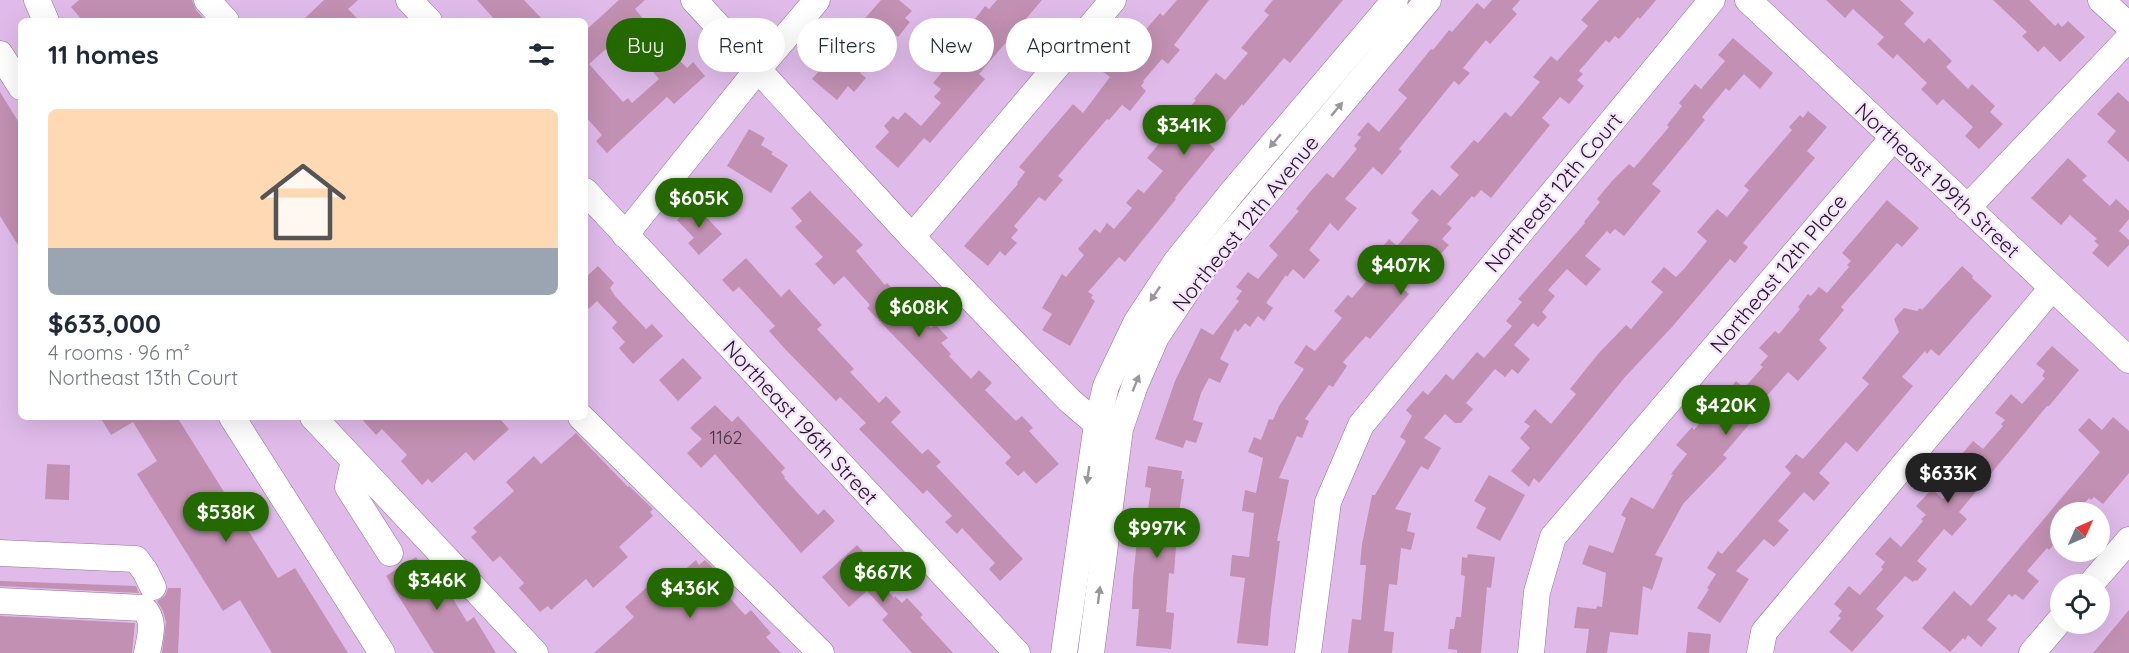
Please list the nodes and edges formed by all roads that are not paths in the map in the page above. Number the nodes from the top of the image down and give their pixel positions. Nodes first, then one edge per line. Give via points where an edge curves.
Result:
1 (37, 0) edge
2 (207, 0) edge
3 (409, 0) edge
4 (694, 0) edge
5 (817, 0) edge
6 (1113, 0) edge
7 (1395, 0) edge
8 (1428, 0) edge
9 (1712, 0) edge
10 (1748, 0) edge
11 (2101, 0) edge
12 (45, 18) edge
13 (223, 18) edge
14 (426, 18) edge
15 (711, 18) edge
16 (2129, 26) edge
17 (785, 38) edge
18 (2129, 38) edge
19 (0, 54) edge
20 (756, 72) edge
21 (763, 72) edge
22 (18, 82) edge
23 (1893, 138) junction
24 (588, 194) edge
25 (1967, 208) junction
26 (625, 235) junction
27 (912, 237) junction
28 (2052, 288) junction
29 (2129, 360) edge
30 (234, 420) edge
31 (316, 420) edge
32 (584, 420) edge
33 (1108, 426) junction
34 (354, 461) junction
35 (2129, 540) edge
36 (0, 553) edge
37 (390, 553) dead end
38 (2100, 574) edge
39 (153, 587) dead end
40 (0, 602) edge
41 (2050, 632) edge
42 (147, 653) edge
43 (382, 653) edge
44 (535, 653) edge
45 (821, 653) edge
46 (1017, 653) edge
47 (1064, 653) edge
48 (1091, 653) edge
49 (1308, 653) edge
50 (1531, 653) edge
51 (1760, 653) edge
52 (2032, 653) edge

1 - 12 street
2 - 13 street
3 - 14 street
4 - 15 street
5 - 17 street
6 - 27 street
7 -> 33 street, Northeast 12th Avenue via 1176,262 1136,323 1106,386
33 -> 8 street, Northeast 12th Avenue via 1135,385 1156,337 1196,277
9 - 49 street, Northeast 12th Court via 1361,425 1328,502
10 - 23 street, Northeast 199th Street
11 - 16 street
18 - 25 street
19 - 22 street
20 - 26 street
21 - 27 street
23 - 25 street, Northeast 199th Street
23 - 50 street, Northeast 12th Place via 1554,537 1537,592
24 - 26 street, Northeast 196th Street
25 - 28 street, Northeast 199th Street
26 - 46 street, Northeast 196th Street
27 - 33 street via 1069,400
28 - 29 street, Northeast 199th Street
28 - 51 street via 1764,632
30 - 43 street
31 - 34 street
32 - 45 street
33 -> 47 street, Northeast 12th Avenue
48 -> 33 street, Northeast 12th Avenue
34 - 37 street via 348,487
34 - 44 street
35 - 38 street
36 - 39 street via 136,559
40 - 42 street via 143,608 152,623
41 - 52 street

